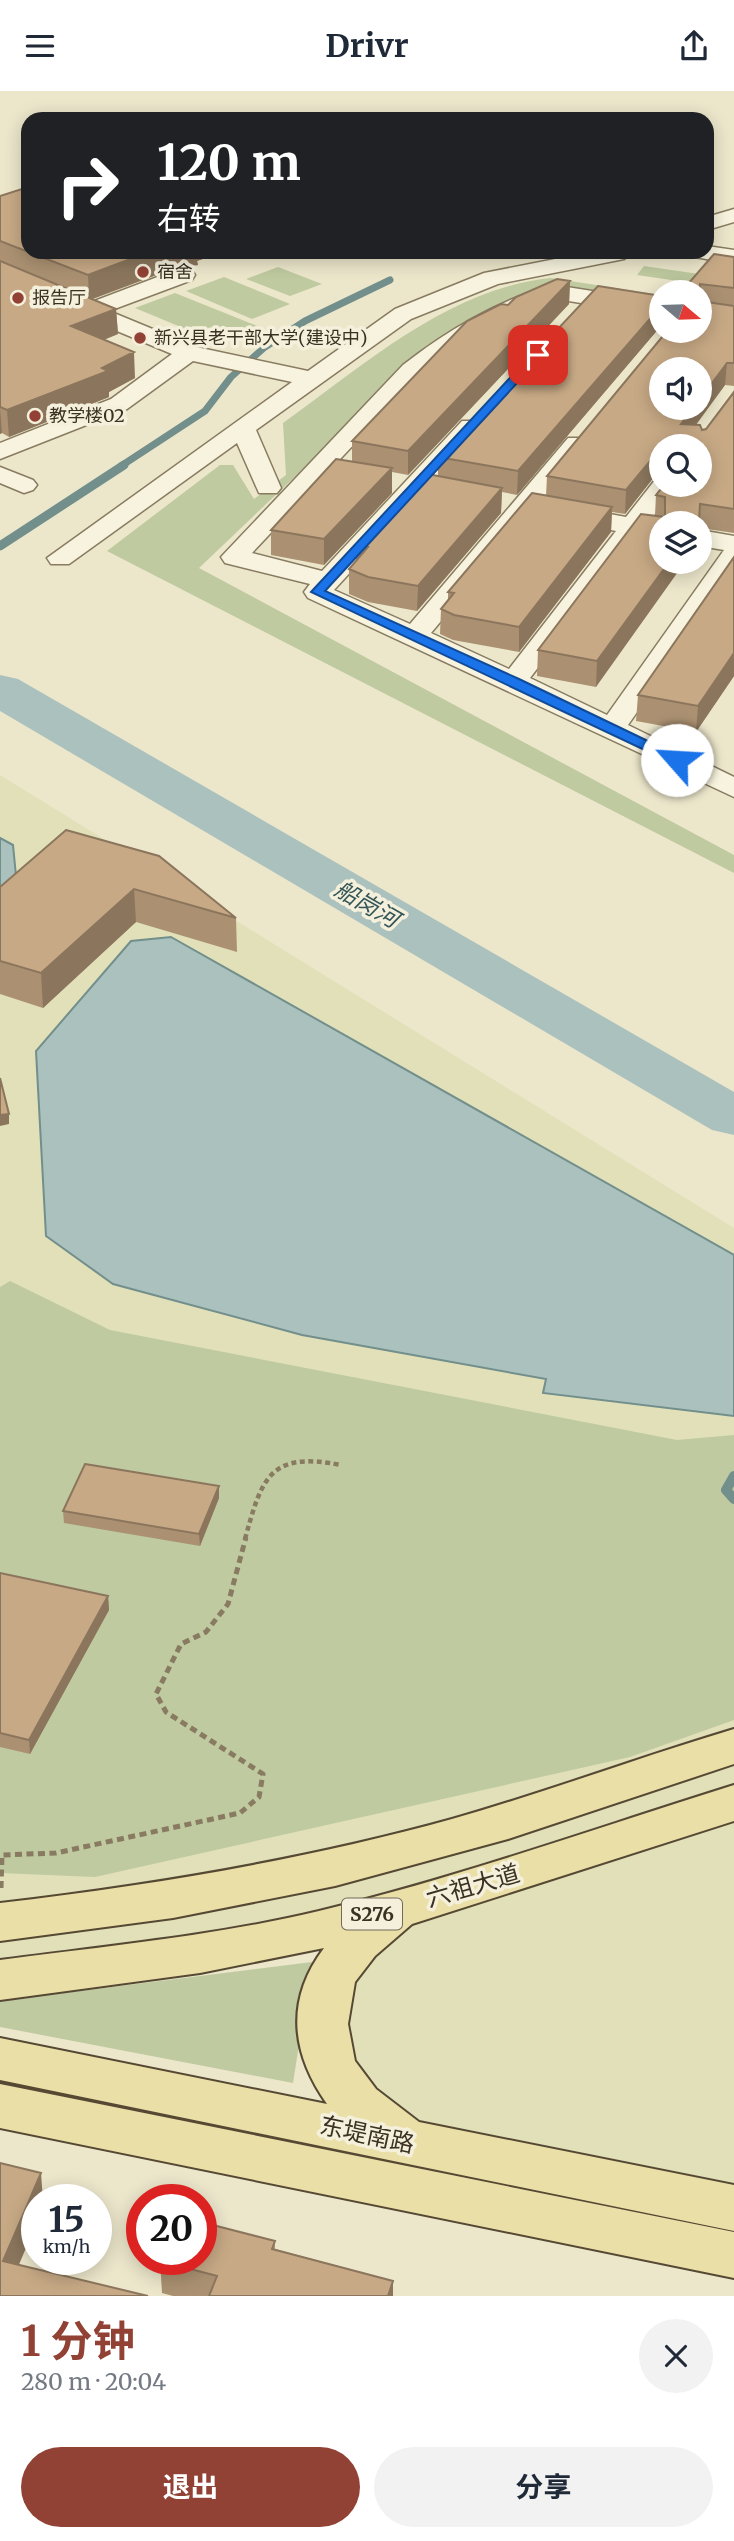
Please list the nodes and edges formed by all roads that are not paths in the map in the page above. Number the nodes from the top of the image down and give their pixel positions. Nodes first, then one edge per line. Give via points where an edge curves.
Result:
1 (734, 215) edge
2 (714, 222) edge
3 (714, 254) edge
4 (734, 257) edge
5 (591, 259) edge
6 (0, 274) edge
7 (184, 275) dead end
8 (590, 298) junction
9 (649, 307) edge
10 (89, 311) junction
11 (572, 318) edge
12 (189, 353) junction
13 (313, 379) junction
14 (489, 407) edge
15 (593, 424) edge
16 (244, 429) junction
17 (0, 452) edge
18 (0, 474) edge
19 (402, 484) junction
20 (24, 485) dead end
21 (268, 488) dead end
22 (442, 492) edge
23 (655, 497) edge
24 (496, 501) edge
25 (523, 506) junction
26 (633, 526) junction
27 (649, 529) edge
28 (712, 540) edge
29 (734, 544) edge
30 (734, 555) edge
31 (60, 558) dead end
32 (328, 580) junction
33 (414, 636) junction
34 (514, 681) junction
35 (611, 729) junction
36 (729, 776) edge
37 (734, 1746) edge
38 (734, 1803) edge
39 (405, 1905) junction
40 (0, 1923) edge
41 (0, 1980) edge
42 (0, 2059) edge
43 (0, 2106) edge
44 (408, 2144) junction
45 (734, 2208) edge
46 (734, 2255) edge

1 - 2 street
3 - 4 street
5 - 13 street via 479,283 403,314
6 - 10 street
7 - 10 street
8 - 9 street
8 - 11 street
8 - 32 street via 554,292 440,347 411,370 328,471 234,557
10 - 12 street
12 - 13 street
12 - 17 street via 119,404
13 - 16 street
14 - 19 street
15 - 25 street
16 - 21 street
16 - 31 street
18 - 20 street
19 - 22 street
19 - 32 street
23 - 26 street
24 - 25 street
25 - 26 street
25 - 33 street
26 - 27 street
26 - 34 street
28 - 29 street
30 - 35 street
32 - 33 street via 317,592
33 - 34 street
34 - 35 street
35 - 36 street
37 - 40 main road via 415,1847 278,1880 131,1907
38 - 39 main road, 六祖大道 / S276
39 - 41 main road, 六祖大道 / S276 via 318,1930
39 - 44 main road via 357,1942 331,1977 322,2024 330,2067 357,2104
42 - 44 main road, 东堤南路
43 - 46 main road, 东堤南路
44 - 45 main road, 东堤南路

